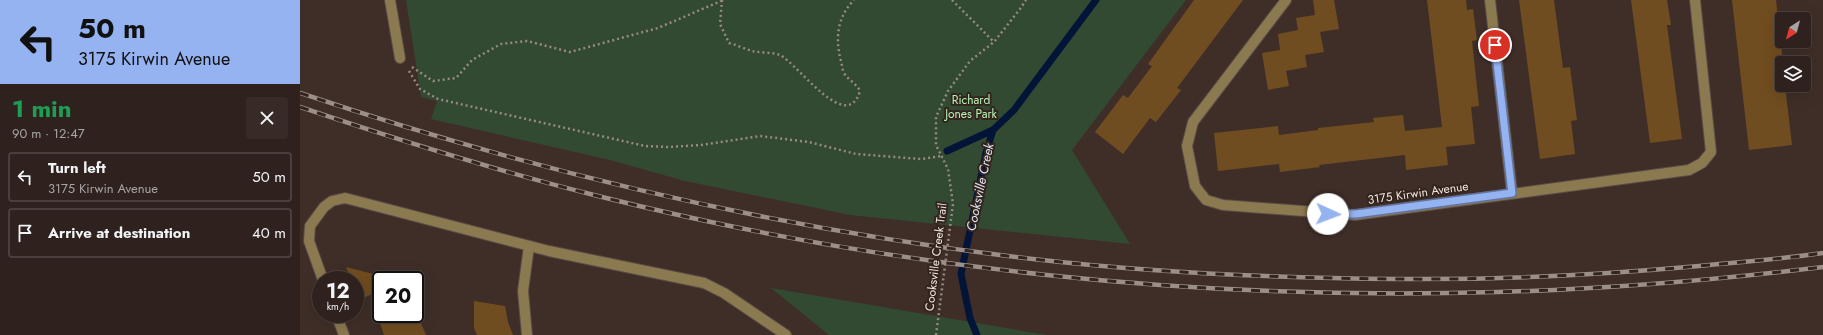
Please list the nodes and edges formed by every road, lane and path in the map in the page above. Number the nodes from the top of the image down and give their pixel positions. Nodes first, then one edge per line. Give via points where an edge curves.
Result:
1 (390, 0) edge
2 (854, 0) edge
3 (952, 0) edge
4 (1026, 0) edge
5 (1286, 0) edge
6 (1490, 0) edge
7 (1695, 0) edge
8 (721, 1) edge
9 (994, 42) junction
10 (400, 58) junction
11 (942, 156) junction
12 (1512, 193) junction
13 (305, 224) edge
14 (530, 246) junction
15 (320, 271) edge
16 (339, 323) edge
17 (344, 335) edge
18 (527, 335) edge
19 (786, 335) edge
20 (936, 335) edge

1 - 10 street
2 - 8 path via 838,28 838,51 844,73 857,84 860,91 853,105 845,106 834,103 822,94 802,73 779,55 753,51 729,42 720,24
3 - 9 path
4 - 9 path, Cooksville Creek Trail
5 - 12 street, 3175 Kirwin Avenue via 1193,122 1186,146 1195,186 1206,200 1223,205 1356,214
6 - 12 street
7 - 12 street, 3175 Kirwin Avenue via 1712,152 1702,163 1689,170
8 - 10 path via 658,28 570,52 527,41 501,44 472,60 456,78 433,81
9 - 11 path, Cooksville Creek Trail via 970,62 948,91 936,116 936,145
10 - 11 path via 420,89 438,99 645,146 701,145 760,136 809,142 856,154 921,159
11 - 20 path, Cooksville Creek Trail via 948,169 953,204
13 - 14 street via 332,201 345,198
13 - 15 street
14 - 18 street via 523,291
14 - 19 street via 704,283 724,292
16 - 17 street

